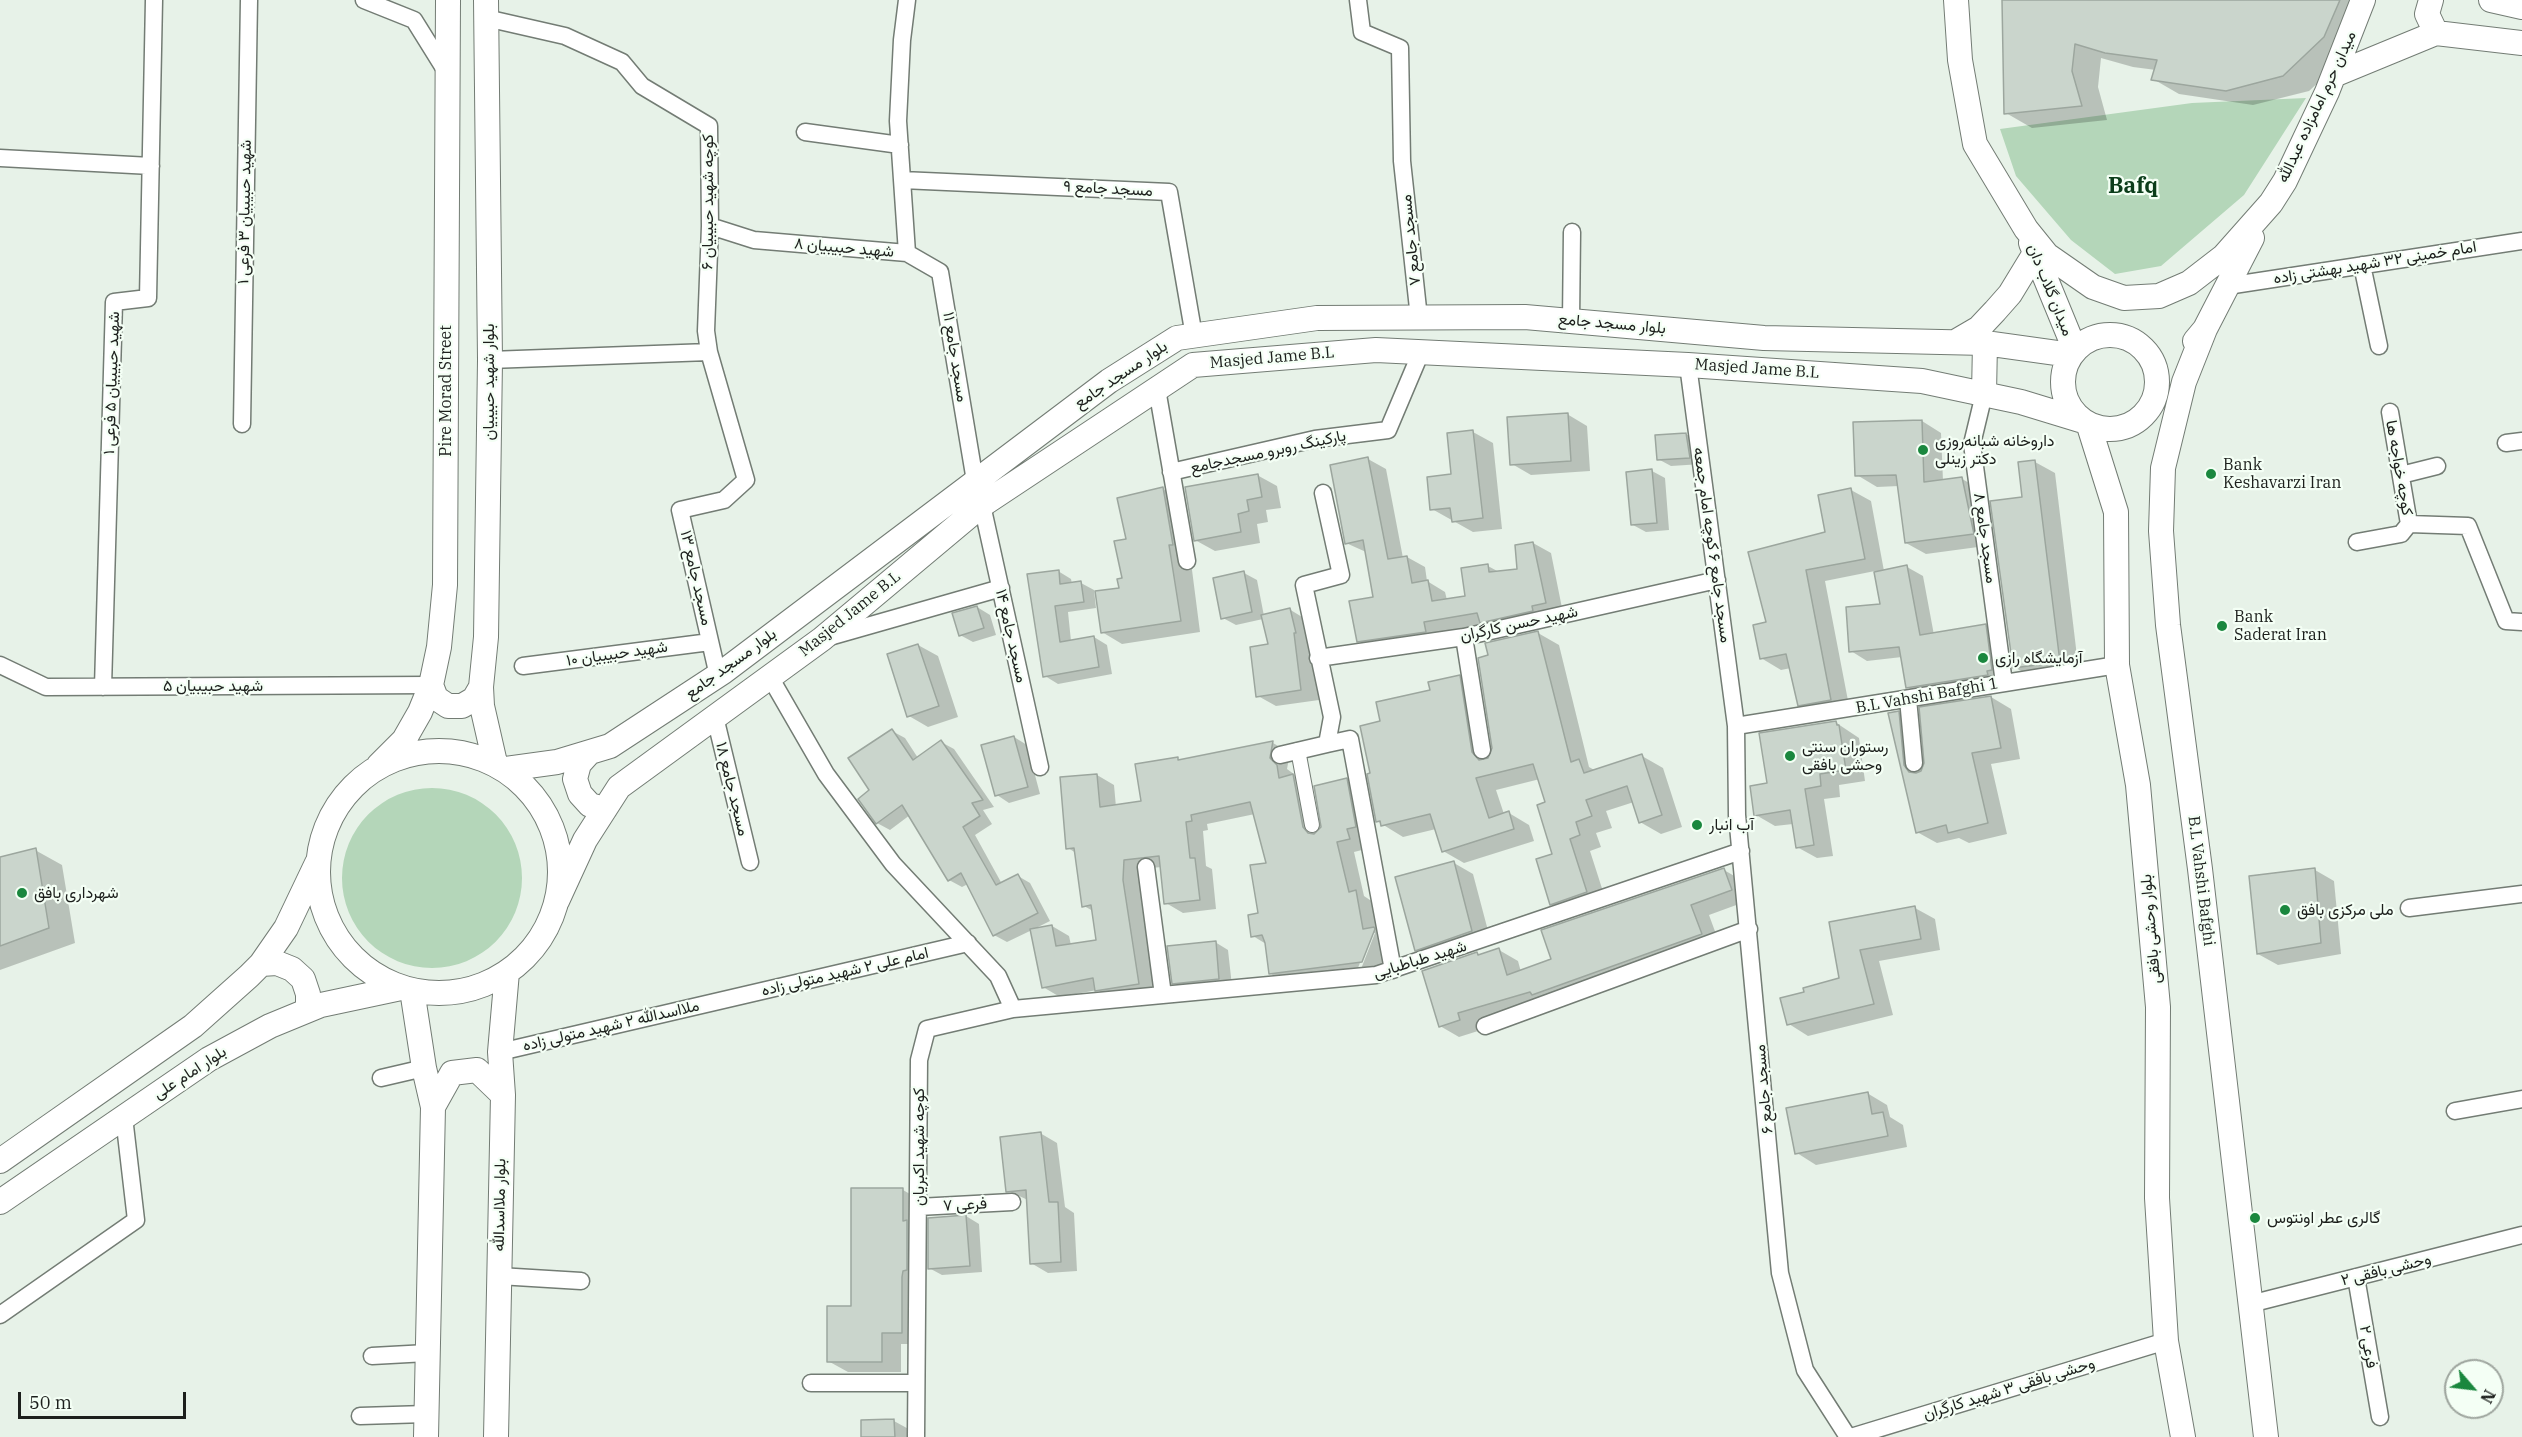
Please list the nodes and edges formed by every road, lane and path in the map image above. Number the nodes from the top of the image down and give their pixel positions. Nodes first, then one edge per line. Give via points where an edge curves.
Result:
1 (154, 0) edge
2 (249, 0) edge
3 (364, 0) edge
4 (448, 0) edge
5 (907, 0) edge
6 (1358, 0) edge
7 (1956, 0) edge
8 (2363, 0) edge
9 (2431, 0) edge
10 (2491, 0) edge
11 (2522, 7) edge
12 (486, 9) edge
13 (2436, 33) junction
14 (2522, 43) edge
15 (448, 74) junction
16 (2334, 75) junction
17 (805, 132) dead end
18 (900, 145) junction
19 (0, 158) edge
20 (151, 166) junction
21 (903, 180) junction
22 (2271, 202) junction
23 (710, 226) junction
24 (2026, 230) junction
25 (1572, 232) dead end
26 (2522, 241) edge
27 (907, 253) junction
28 (2035, 253) junction
29 (2362, 265) junction
30 (2227, 286) junction
31 (1419, 318) junction
32 (1571, 321) junction
33 (2205, 329) junction
34 (1194, 336) junction
35 (1955, 342) junction
36 (1985, 343) junction
37 (2379, 346) dead end
38 (709, 352) junction
39 (1421, 352) junction
40 (2073, 352) junction
41 (490, 360) junction
42 (1688, 365) junction
43 (1157, 389) junction
44 (2156, 393) junction
45 (1984, 394) junction
46 (2390, 412) dead end
47 (2085, 423) junction
48 (242, 424) dead end
49 (2437, 466) dead end
50 (2163, 468) junction
51 (1171, 472) junction
52 (2400, 476) junction
53 (975, 481) junction
54 (1323, 493) dead end
55 (982, 505) junction
56 (2409, 524) junction
57 (2357, 542) dead end
58 (1187, 561) dead end
59 (1717, 580) junction
60 (1000, 588) junction
61 (2522, 622) edge
62 (1464, 637) junction
63 (822, 639) junction
64 (710, 642) junction
65 (1318, 658) junction
66 (0, 665) edge
67 (2117, 665) junction
68 (524, 666) dead end
69 (718, 675) junction
70 (770, 677) junction
71 (2004, 683) junction
72 (431, 685) junction
73 (103, 687) junction
74 (481, 687) junction
75 (1908, 699) junction
76 (715, 717) junction
77 (1736, 726) junction
78 (1326, 744) junction
79 (1298, 750) junction
80 (1482, 750) dead end
81 (589, 753) junction
82 (1280, 755) dead end
83 (1914, 763) dead end
84 (379, 765) junction
85 (500, 766) junction
86 (1040, 767) dead end
87 (605, 809) junction
88 (1312, 825) dead end
89 (1741, 851) junction
90 (750, 862) dead end
91 (317, 863) junction
92 (1146, 867) dead end
93 (2522, 894) edge
94 (557, 901) junction
95 (2409, 908) dead end
96 (1749, 929) junction
97 (968, 943) junction
98 (261, 964) junction
99 (1393, 970) junction
100 (507, 972) junction
101 (406, 989) junction
102 (1163, 995) junction
103 (722, 1000) joint
104 (1013, 1009) junction
105 (308, 1010) junction
106 (1485, 1026) dead end
107 (500, 1052) junction
108 (424, 1068) junction
109 (381, 1078) dead end
110 (502, 1095) junction
111 (2522, 1099) edge
112 (433, 1107) junction
113 (2455, 1111) dead end
114 (124, 1117) junction
115 (0, 1161) edge
116 (0, 1202) edge
117 (1012, 1202) dead end
118 (918, 1207) junction
119 (2522, 1236) edge
120 (499, 1276) junction
121 (2356, 1277) junction
122 (581, 1281) dead end
123 (2250, 1304) junction
124 (0, 1315) edge
125 (2166, 1341) junction
126 (427, 1353) junction
127 (372, 1356) dead end
128 (811, 1383) dead end
129 (916, 1383) junction
130 (360, 1416) dead end
131 (2380, 1417) dead end
132 (426, 1425) edge
133 (496, 1437) edge
134 (916, 1437) edge
135 (1849, 1437) edge
136 (2183, 1437) edge
137 (2266, 1437) edge

1 - 20 street, شهید حبیبیان ۵ فرعی ۱
2 - 48 street, شهید حبیبیان ۳ فرعی ۱
3 - 15 street via 414,20
4 - 15 main road, Pire Morad Street
5 - 18 street, شهید حبیبیان ۸ via 898,120
6 - 31 street, مسجد جامع ۷ via 1362,32 1400,48 1402,161
7 - 24 main road, میدان حرم امامزاده عبدالله via 1959,60 1975,144
8 - 16 main road, میدان حرم امامزاده عبدالله
9 - 13 main road via 2427,14
10 - 11 main road
12 - 23 street, کوچه شهید حبیبیان ۶ via 566,36 622,62 642,86 709,126
12 - 41 main road, بلوار شهید حبیبیان
13 - 14 main road
13 - 16 main road
15 - 72 main road, Pire Morad Street via 445,585
16 - 22 main road, میدان حرم امامزاده عبدالله via 2285,181
17 - 18 street
18 - 21 street, شهید حبیبیان ۸
19 - 20 street
20 - 73 street, شهید حبیبیان ۵ فرعی ۱ via 148,298 114,302
21 - 27 street, شهید حبیبیان ۸
21 - 34 street, مسجد جامع ۹ via 1169,192
22 - 24 main road, میدان حرم امامزاده عبدالله via 2224,256 2189,282 2159,296 2124,298 2093,287 2047,255
22 - 30 main road, B.L Vahshi Bafghi
23 - 27 street, شهید حبیبیان ۸ via 754,240
23 - 38 street, کوچه شهید حبیبیان ۶ via 706,331
24 - 28 main road, میدان گلاب دان
25 - 32 street
26 - 29 street, امام خمینی ۳۲ شهید بهشتی زاده
27 - 53 street, مسجد جامع ۱۱ via 940,272
28 - 35 main road via 1995,311 1979,328
28 - 40 main road, میدان گلاب دان
29 - 30 street, امام خمینی ۳۲ شهید بهشتی زاده
29 - 37 street
30 - 33 main road, B.L Vahshi Bafghi
31 - 32 main road, بلوار مسجد جامع via 1525,317
31 - 34 main road, بلوار مسجد جامع via 1317,318
32 - 35 main road, بلوار مسجد جامع via 1764,338
33 - 44 main road, B.L Vahshi Bafghi
33 - 50 main road, B.L Vahshi Bafghi via 2184,382
34 - 53 main road, بلوار مسجد جامع via 1177,338 1108,381
35 - 36 main road, بلوار مسجد جامع
36 - 40 main road, بلوار مسجد جامع
36 - 45 main road
38 - 41 street
38 - 64 street, مسجد جامع ۱۳ via 746,480 724,500 680,510
39 - 42 main road, Masjed Jame B.L
39 - 43 main road, Masjed Jame B.L via 1376,350 1193,365
39 - 51 street, پارکینگ روبرو مسجدجامع via 1388,430 1315,439
40 - 44 main road via 2101,335 2131,339 2153,361
40 - 47 main road via 2062,382 2070,409
41 - 74 main road, بلوار شهید حبیبیان via 486,637
42 - 45 main road, Masjed Jame B.L via 1922,381
42 - 59 street, مسجد جامع ۶ کوچه امام جمعه
43 - 51 street
43 - 55 main road, Masjed Jame B.L
44 - 47 main road via 2148,411 2121,429 2105,430
44 - 50 main road
45 - 47 main road, Masjed Jame B.L
45 - 71 street, مسجد جامع ۸ via 1972,444
46 - 52 street, کوچه خواجه ها
47 - 67 main road, بلوار وحشی بافقی via 2116,512
49 - 52 street
50 - 123 main road, B.L Vahshi Bafghi via 2161,531 2168,625
51 - 58 street
52 - 56 street, کوچه خواجه ها
53 - 69 main road, بلوار مسجد جامع
54 - 65 street via 1341,575 1304,585
55 - 60 street, مسجد جامع ۱۴
55 - 63 main road, Masjed Jame B.L
56 - 57 street via 2401,534
56 - 61 street via 2468,526 2506,621
59 - 62 street, شهید حسن کارگران
59 - 77 street, مسجد جامع ۶ کوچه امام جمعه
60 - 63 street
60 - 86 street, مسجد جامع ۱۴
62 - 65 street, شهید حسن کارگران
62 - 80 street
63 - 70 main road, Masjed Jame B.L
64 - 68 street, شهید حبیبیان ۱۰
64 - 69 street, مسجد جامع ۱۳
65 - 78 street via 1332,717
66 - 73 street, شهید حبیبیان ۵ via 46,687
67 - 71 street, B.L Vahshi Bafghi 1
67 - 125 main road, بلوار وحشی بافقی via 2138,785 2158,1006 2157,1198
69 - 81 main road, بلوار مسجد جامع via 610,746
70 - 76 main road, Masjed Jame B.L
70 - 97 street via 826,774 859,819 893,864
71 - 75 street, B.L Vahshi Bafghi 1
72 - 73 street, شهید حبیبیان ۵
72 - 74 main road via 436,698 448,706 462,706 474,699
72 - 84 main road, Pire Morad Street via 404,740
74 - 85 main road, بلوار شهید حبیبیان via 482,706
75 - 77 street, B.L Vahshi Bafghi 1
75 - 83 street
76 - 87 main road, Masjed Jame B.L via 619,787
76 - 90 street, مسجد جامع ۱۸
77 - 89 street, مسجد جامع ۶
78 - 79 street
78 - 99 street via 1350,739
79 - 82 street
79 - 88 street
81 - 85 main road, بلوار مسجد جامع via 557,762
81 - 87 main road via 579,764 575,779 580,794 590,805
84 - 85 main road via 418,751 459,751
84 - 91 main road via 348,790 326,824
85 - 94 main road via 533,794 553,826 561,863
87 - 94 main road, Masjed Jame B.L via 585,840
89 - 96 street, مسجد جامع ۶
89 - 99 street, شهید طباطبایی
91 - 98 main road via 286,928
91 - 101 main road via 321,903 338,940 365,969
92 - 102 street
93 - 95 street
94 - 100 main road via 547,928 530,953
96 - 106 street
96 - 135 street, مسجد جامع ۶ via 1780,1273 1805,1370
97 - 103 street, امام علی ۲ شهید متولی زاده
97 - 104 street via 998,976
98 - 105 main road via 277,963 303,979
98 - 115 main road via 193,1026
99 - 102 street, شهید طباطبایی
100 - 101 main road via 474,989 437,994
100 - 107 main road, بلوار ملااسدالله
101 - 105 main road, بلوار امام علی
101 - 108 main road
102 - 104 street, شهید طباطبایی
103 - 107 street, ملااسدالله ۲ شهید متولی زاده
104 - 118 street, کوچه شهید اکبریان via 927,1029 919,1060
105 - 114 main road, بلوار امام علی via 209,1059
107 - 110 main road, بلوار ملااسدالله
108 - 109 street
108 - 112 main road
110 - 112 main road via 477,1070 452,1073
110 - 120 main road, بلوار ملااسدالله
111 - 113 street
112 - 126 main road
114 - 116 main road, بلوار امام علی
114 - 124 street via 136,1220
117 - 118 street, فرعی ۷
118 - 129 street, کوچه شهید اکبریان
119 - 121 street, وحشی بافقی ۲
120 - 122 street
120 - 133 main road, بلوار ملااسدالله
121 - 123 street, وحشی بافقی ۲
121 - 131 street, فرعی ۲
123 - 137 main road, B.L Vahshi Bafghi
125 - 135 street, وحشی بافقی ۳ شهید کارگران
125 - 136 main road, بلوار وحشی بافقی
126 - 127 street
126 - 132 main road
128 - 129 street
129 - 134 street, کوچه شهید اکبریان
130 - 132 street

